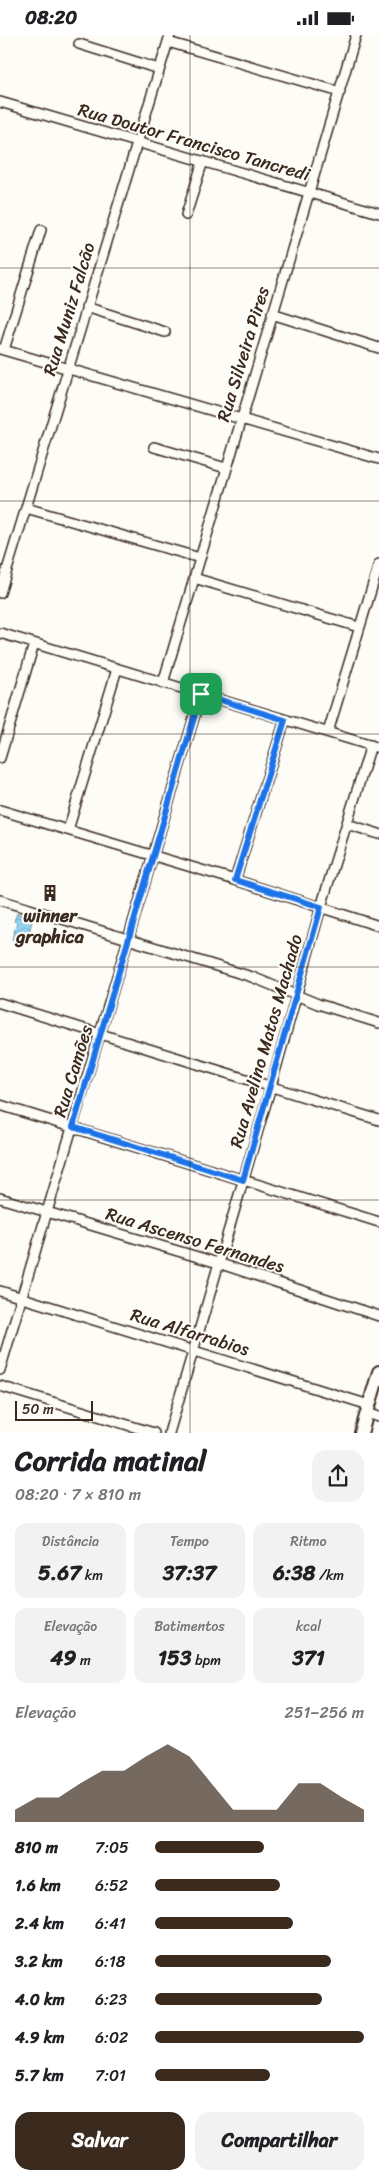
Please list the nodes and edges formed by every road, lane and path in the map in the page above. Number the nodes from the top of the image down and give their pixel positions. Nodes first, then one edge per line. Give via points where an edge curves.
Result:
1 (356, 35) edge
2 (169, 38) edge
3 (79, 44) dead end
4 (159, 69) junction
5 (340, 92) junction
6 (0, 102) edge
7 (137, 142) junction
8 (203, 161) junction
9 (309, 191) junction
10 (379, 213) edge
11 (186, 215) dead end
12 (41, 230) dead end
13 (86, 307) junction
14 (272, 314) junction
15 (165, 331) dead end
16 (379, 348) edge
17 (2, 350) edge
18 (67, 369) junction
19 (241, 419) junction
20 (154, 447) dead end
21 (379, 459) edge
22 (226, 468) junction
23 (26, 508) junction
24 (200, 558) junction
25 (379, 564) edge
26 (194, 578) junction
27 (0, 593) edge
28 (359, 627) junction
29 (0, 633) edge
30 (34, 644) junction
31 (117, 669) junction
32 (163, 683) junction
33 (201, 694) junction
34 (285, 720) junction
35 (328, 733) junction
36 (375, 746) edge
37 (0, 759) edge
38 (0, 810) edge
39 (347, 824) junction
40 (68, 830) junction
41 (379, 834) edge
42 (154, 855) junction
43 (235, 880) junction
44 (0, 900) edge
45 (321, 907) junction
46 (379, 926) edge
47 (130, 939) junction
48 (296, 995) junction
49 (0, 1003) edge
50 (379, 1023) edge
51 (101, 1034) junction
52 (271, 1086) junction
53 (0, 1105) edge
54 (379, 1120) edge
55 (73, 1127) junction
56 (243, 1180) junction
57 (0, 1198) edge
58 (48, 1212) junction
59 (379, 1222) edge
60 (218, 1263) junction
61 (0, 1291) edge
62 (22, 1298) junction
63 (379, 1316) edge
64 (193, 1350) junction
65 (0, 1370) edge
66 (379, 1372) edge
67 (0, 1386) edge
68 (372, 1412) edge
69 (154, 1433) edge
70 (169, 1433) edge
71 (361, 1433) edge

1 - 5 street, Rua Silveira Pires
2 - 4 street, Rua Muniz Falcão
2 - 5 street
3 - 4 street
4 - 7 street, Rua Muniz Falcão
5 - 9 street, Rua Silveira Pires
6 - 7 street, Rua Doutor Francisco Tancredi
7 - 8 street, Rua Doutor Francisco Tancredi
7 - 13 street, Rua Muniz Falcão
8 - 9 street, Rua Doutor Francisco Tancredi
8 - 11 street
9 - 10 street, Rua Doutor Francisco Tancredi
9 - 14 street, Rua Silveira Pires
12 - 17 street
13 - 15 street
13 - 18 street, Rua Muniz Falcão
14 - 16 street
14 - 19 street, Rua Silveira Pires
17 - 18 street
18 - 19 street
18 - 23 street, Rua Muniz Falcão
19 - 21 street
19 - 22 street, Rua Silveira Pires
20 - 22 street
22 - 24 street, Rua Silveira Pires
23 - 24 street
23 - 27 street, Rua Muniz Falcão
24 - 26 street, Rua Silveira Pires
25 - 28 street
26 - 28 street
26 - 32 street, Rua Silveira Pires
28 - 35 street
29 - 30 street
30 - 31 street
30 - 37 street
31 - 32 street
31 - 40 street
32 - 33 street
33 - 34 street
33 - 42 street, Rua Camões
34 - 35 street
34 - 43 street
35 - 36 street
36 - 39 street, Rua Avelino Matos Machado
38 - 40 street
39 - 41 street
39 - 45 street, Rua Avelino Matos Machado
40 - 42 street
42 - 43 street
42 - 47 street, Rua Camões
43 - 45 street
44 - 47 street
45 - 46 street
45 - 48 street, Rua Avelino Matos Machado
47 - 48 street via 252,977
47 - 51 street, Rua Camões
48 - 50 street
48 - 52 street, Rua Avelino Matos Machado
49 - 51 street
51 - 52 street
51 - 55 street, Rua Camões
52 - 54 street
52 - 56 street, Rua Avelino Matos Machado
53 - 55 street
55 - 56 street
55 - 58 street, Rua Camões
56 - 59 street
56 - 60 street, Rua Avelino Matos Machado
57 - 58 street, Rua Ascenso Fernandes
58 - 60 street, Rua Ascenso Fernandes
58 - 62 street, Rua Camões
60 - 63 street, Rua Ascenso Fernandes
60 - 64 street, Rua Avelino Matos Machado
61 - 62 street, Rua Alfarrabios
62 - 64 street, Rua Alfarrabios
62 - 65 street, Rua Camões
64 - 68 street, Rua Alfarrabios
64 - 70 street, Rua Avelino Matos Machado
66 - 68 street
67 - 69 street
68 - 71 street

